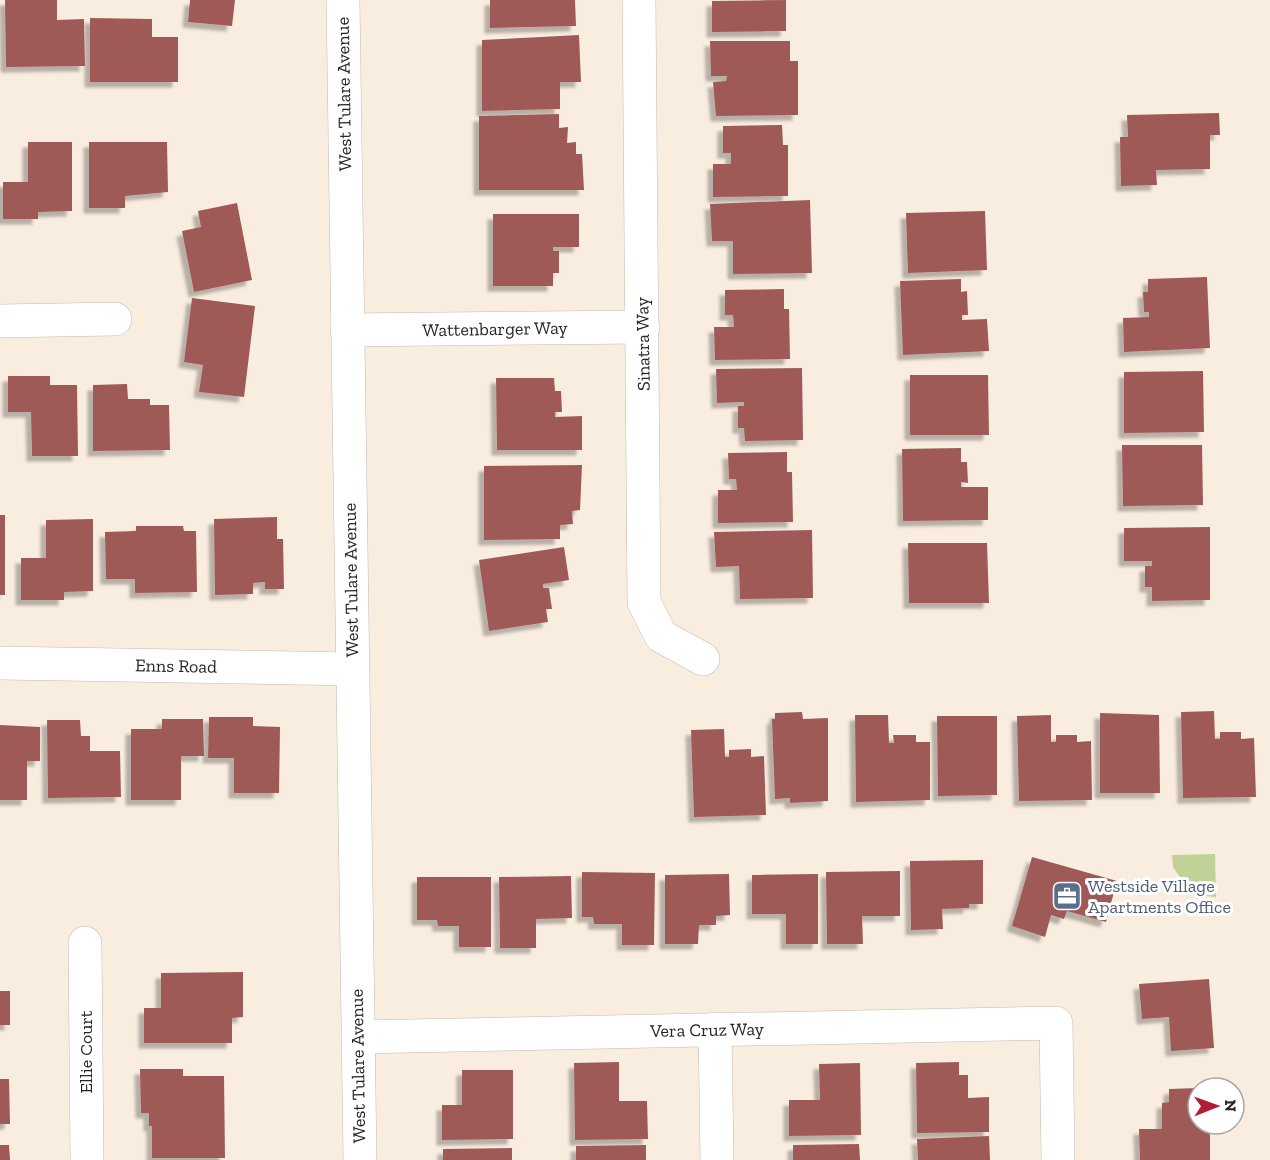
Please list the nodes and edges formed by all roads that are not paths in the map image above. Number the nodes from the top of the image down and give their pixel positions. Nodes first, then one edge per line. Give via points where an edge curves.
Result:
1 (343, 0) edge
2 (639, 0) edge
3 (115, 319) dead end
4 (0, 321) edge
5 (643, 327) junction
6 (347, 330) junction
7 (703, 659) dead end
8 (0, 663) edge
9 (352, 669) junction
10 (85, 943) dead end
11 (715, 1029) junction
12 (358, 1037) junction
13 (87, 1160) edge
14 (360, 1160) edge
15 (717, 1160) edge
16 (1058, 1160) edge

1 - 6 street, West Tulare Avenue
2 - 5 street, Sinatra Way
3 - 4 street
5 - 6 street, Wattenbarger Way
5 - 7 street, Sinatra Way via 644,602 661,636
6 - 9 street, West Tulare Avenue
8 - 9 street, Enns Road
9 - 12 street, West Tulare Avenue
10 - 13 street, Ellie Court
11 - 12 street, Vera Cruz Way
11 - 15 street
11 - 16 street, Vera Cruz Way via 1056,1023
12 - 14 street, West Tulare Avenue

